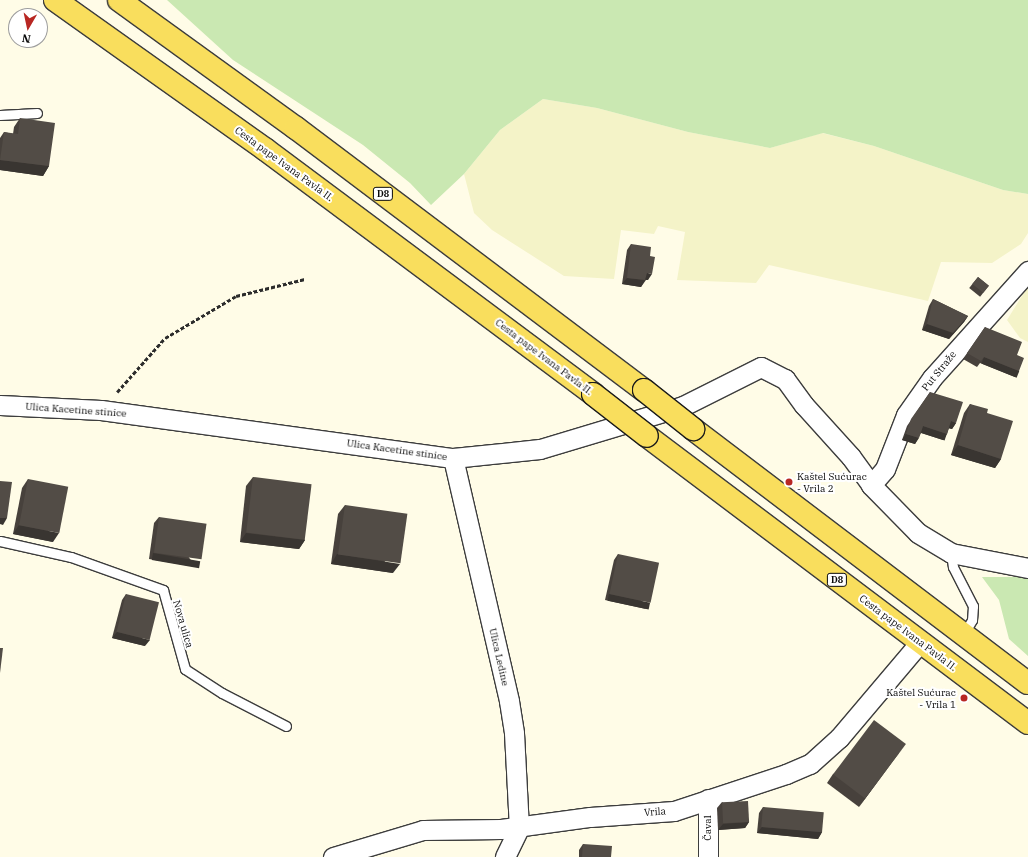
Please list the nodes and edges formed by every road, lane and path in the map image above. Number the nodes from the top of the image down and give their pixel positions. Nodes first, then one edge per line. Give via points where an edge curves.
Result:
1 (55, 0) edge
2 (119, 0) edge
3 (37, 114) dead end
4 (0, 115) edge
5 (1028, 271) edge
6 (305, 279) dead end
7 (0, 406) edge
8 (101, 410) junction
9 (453, 458) junction
10 (871, 485) junction
11 (0, 541) edge
12 (951, 553) junction
13 (1028, 568) edge
14 (963, 635) junction
15 (920, 642) junction
16 (1028, 683) edge
17 (1028, 723) edge
18 (286, 726) dead end
19 (708, 799) junction
20 (519, 828) junction
21 (333, 857) edge
22 (505, 857) edge
23 (708, 857) edge

1 - 15 main road, Cesta pape Ivana Pavla II. / D8, bridge via 266,150
2 - 14 main road, D8, bridge via 302,133 644,390
3 - 4 lane
5 - 10 street, Put Straže via 932,378 906,415 885,469
6 - 8 path via 236,296 166,338
7 - 8 street, Ulica Kacetine stinice
8 - 9 street, Ulica Kacetine stinice
9 - 10 street, Ulica Kacetine stinice via 540,449 683,406 761,367 785,380 851,457
9 - 20 street, Ulica Ledine via 510,701
10 - 12 street via 918,533
11 - 18 lane, Nova ulica via 71,557 162,590 185,669 222,693
12 - 13 street
12 - 14 lane via 953,567 974,606 972,620
14 - 16 main road, D8
15 - 17 main road, Cesta pape Ivana Pavla II. / D8
15 - 19 street, Vrila via 839,738 810,764
19 - 20 street, Vrila via 674,811 590,818
19 - 23 street, Čaval
20 - 21 street, Vrila via 423,830
20 - 22 street, Ulica Ledine

